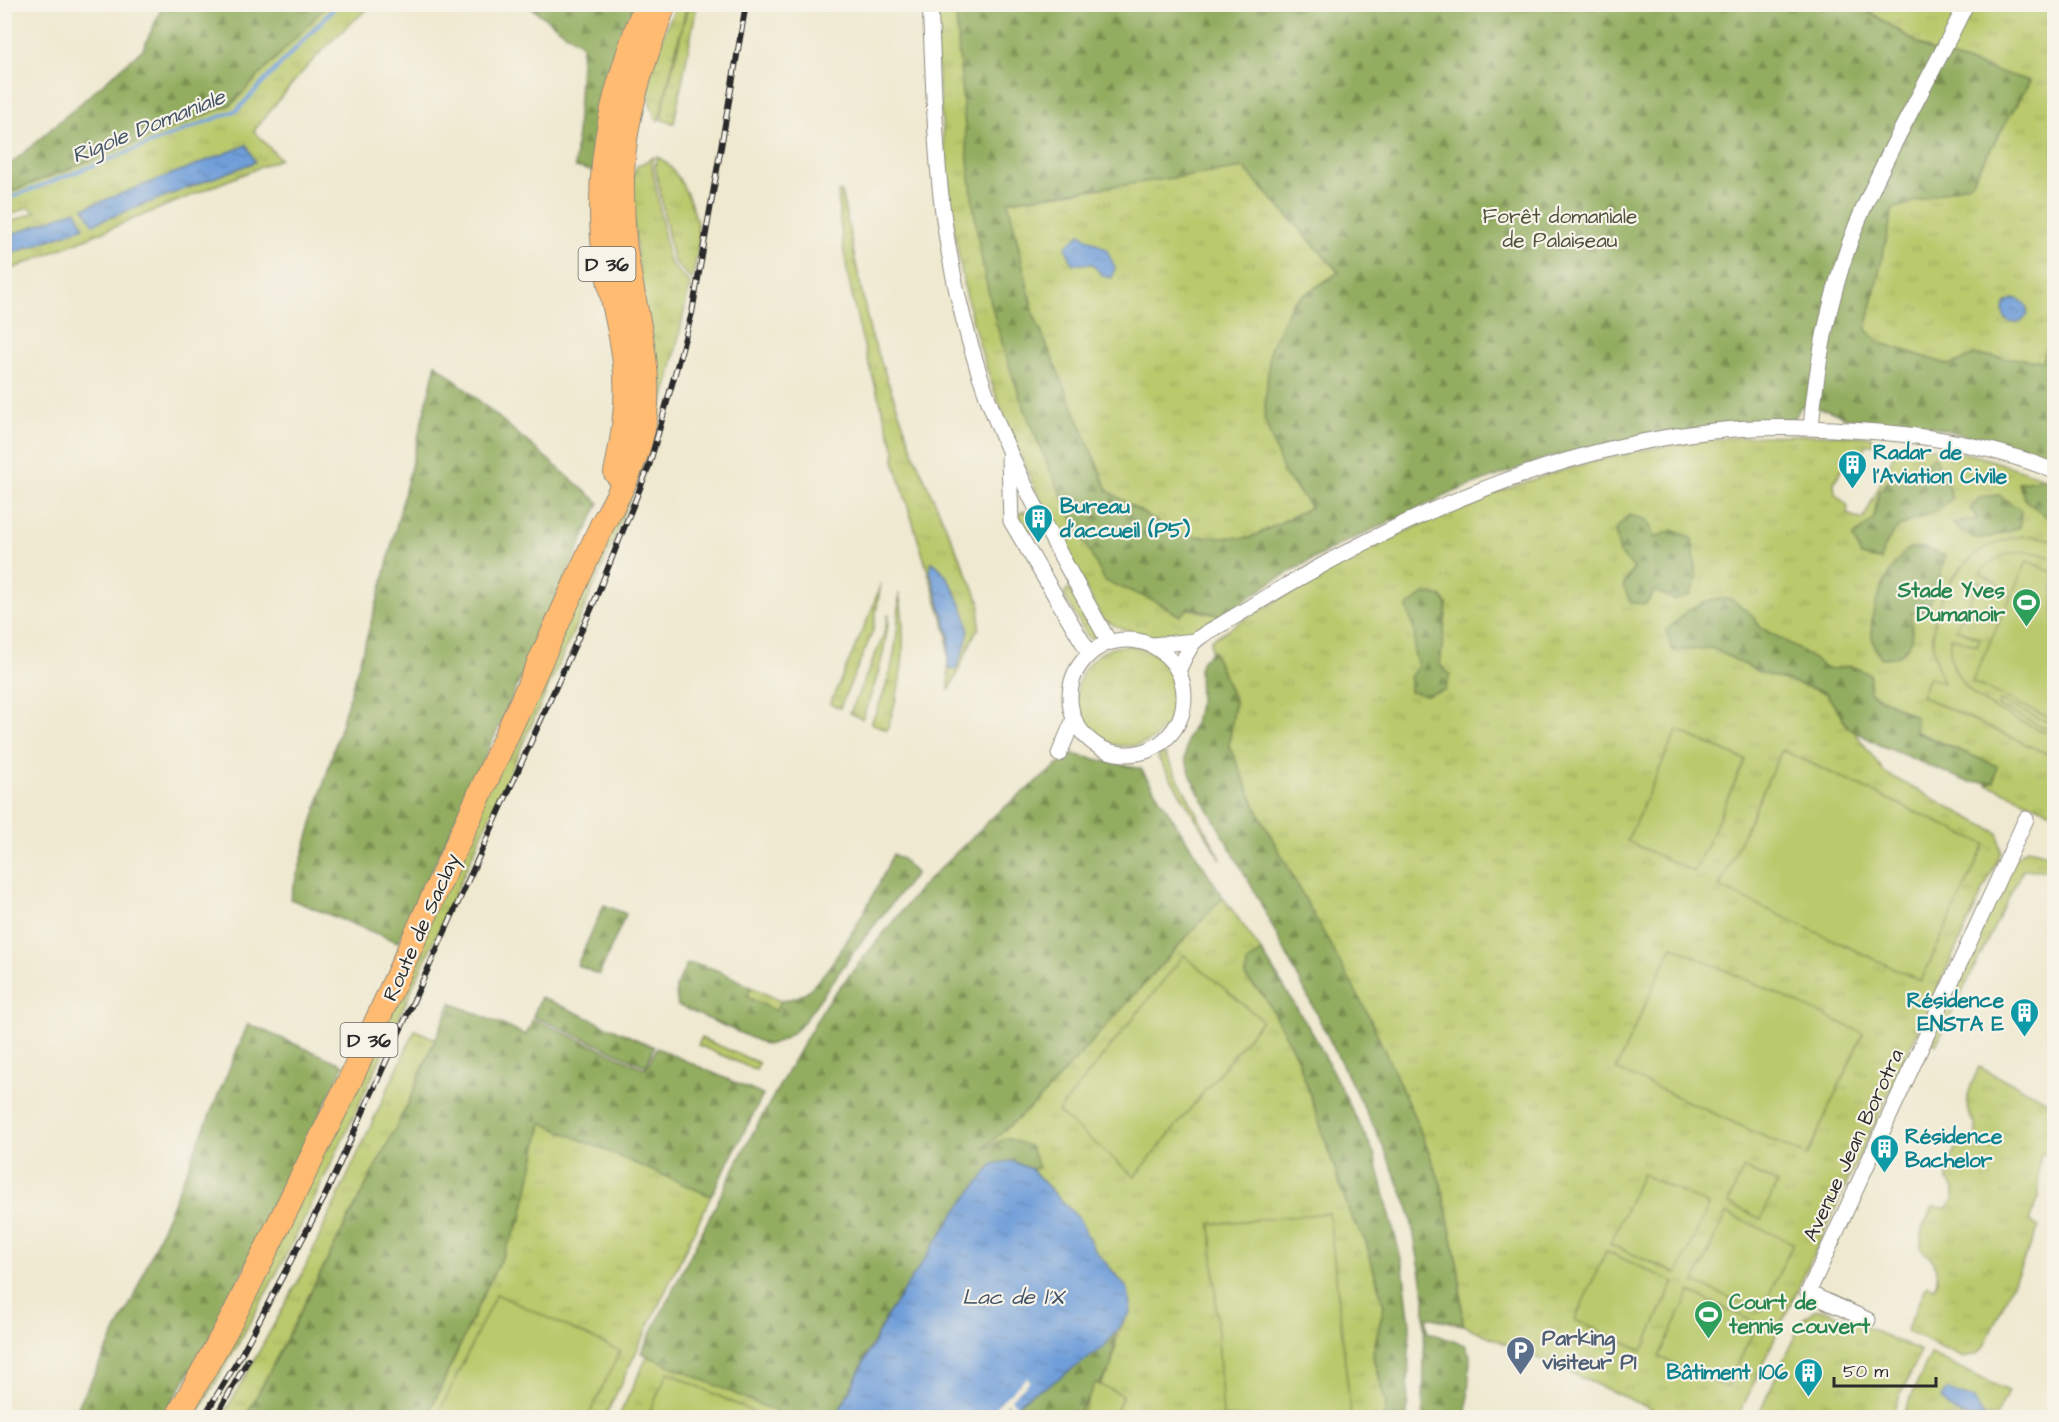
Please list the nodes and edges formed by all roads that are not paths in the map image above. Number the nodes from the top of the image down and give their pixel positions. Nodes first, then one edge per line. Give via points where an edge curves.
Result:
1 (646, 4) edge
2 (664, 4) edge
3 (930, 4) edge
4 (1966, 4) edge
5 (1811, 427) junction
6 (1009, 452) junction
7 (2055, 471) edge
8 (602, 525) junction
9 (1195, 641) junction
10 (1109, 642) junction
11 (1152, 645) junction
12 (1089, 653) junction
13 (1178, 671) junction
14 (1074, 719) junction
15 (1095, 745) junction
16 (2026, 819) dead end
17 (1868, 1320) dead end
18 (177, 1418) edge

1 - 8 main road, Route de Saclay / D 36 via 613,99 605,141 603,242 626,373 619,460
2 - 8 main road, Route de Saclay / D 36 via 628,117 622,175 624,240 645,363 645,418 629,469
3 - 6 street via 945,227 980,372
4 - 5 street via 1856,227 1839,277 1822,352
5 - 7 street via 1899,433 1949,442 2004,453
5 - 9 street via 1714,431 1652,440 1524,475 1431,512 1326,563
6 - 10 street
6 - 12 street via 1011,521
8 - 18 main road, Route de Saclay / D 36 via 351,1078 233,1317
9 - 11 street
9 - 13 street
10 - 11 street via 1138,640
10 - 12 street
11 - 13 street
12 - 14 street via 1071,684 1069,696
13 - 15 street via 1184,692 1182,714 1167,739 1149,750 1130,754 1106,751
14 - 15 street
14 - 15 street via 1059,754
16 - 17 street, Avenue Jean Borotra via 1808,1293

